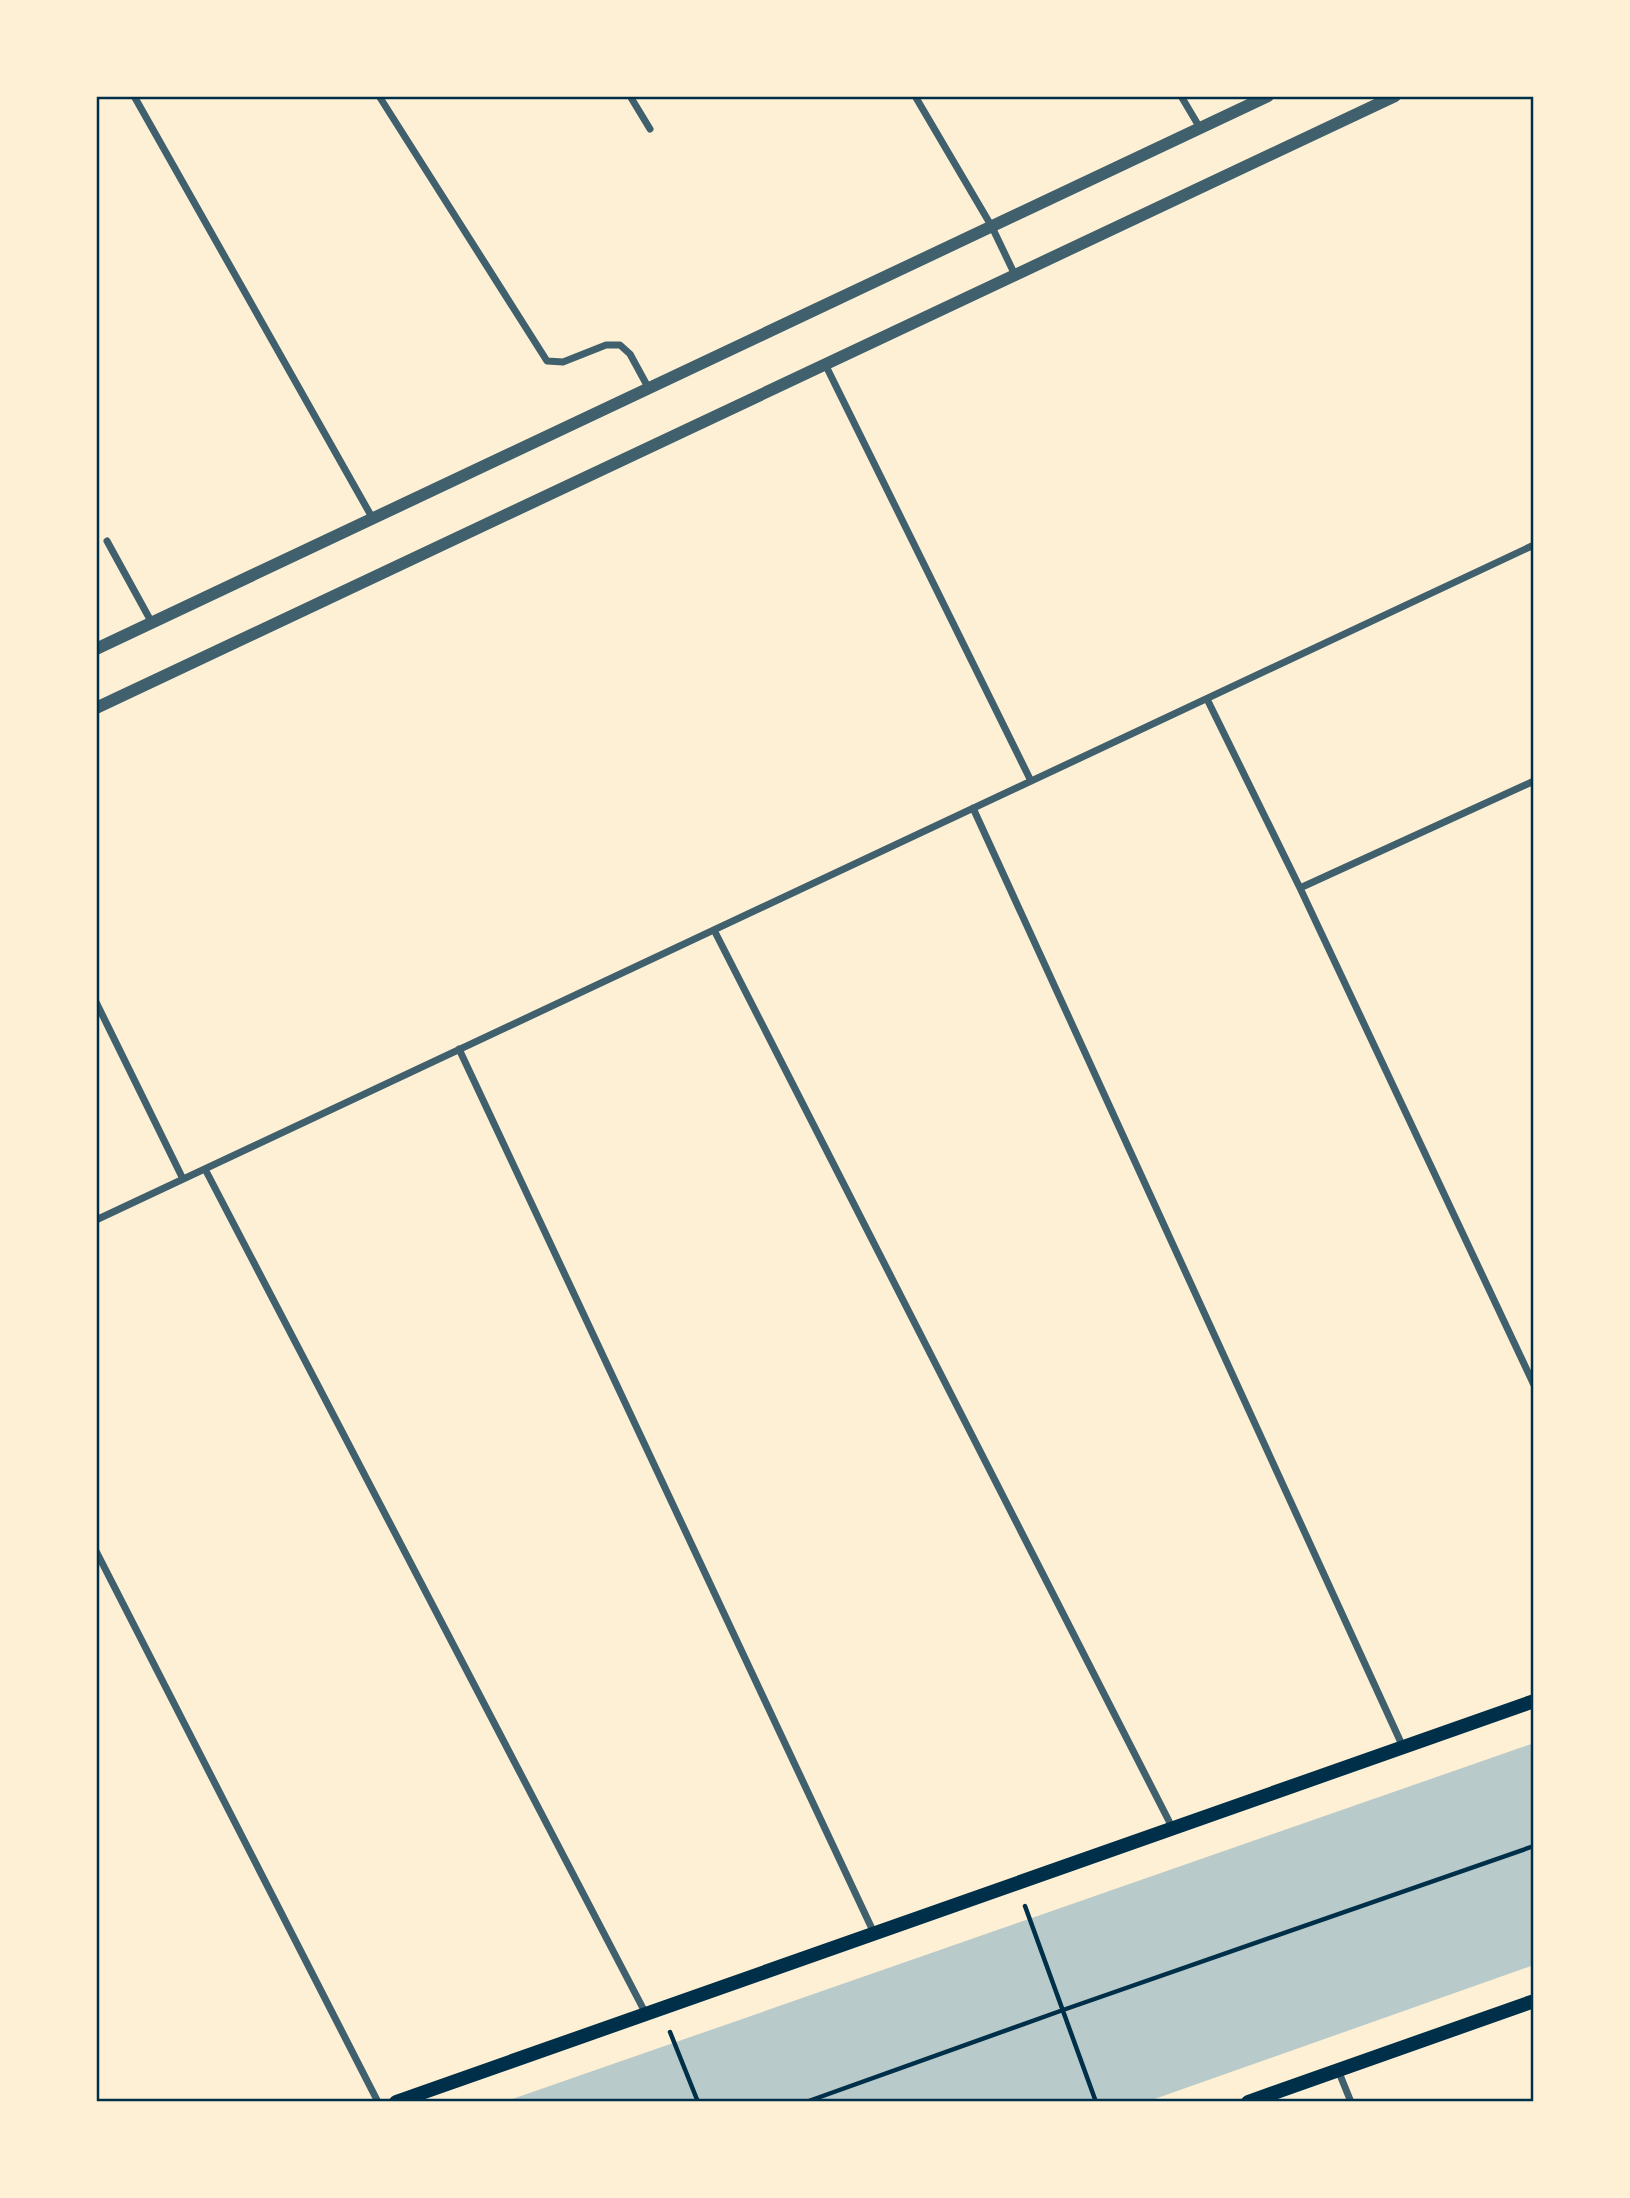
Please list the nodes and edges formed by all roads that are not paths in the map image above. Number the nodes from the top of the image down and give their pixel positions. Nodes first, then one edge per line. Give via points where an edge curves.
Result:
1 (134, 96) edge
2 (380, 96) edge
3 (630, 96) edge
4 (915, 96) edge
5 (1181, 96) edge
6 (1268, 96) edge
7 (1395, 96) edge
8 (1200, 128) junction
9 (650, 129) dead end
10 (992, 227) junction
11 (1015, 275) junction
12 (825, 365) junction
13 (649, 389) junction
14 (373, 519) junction
15 (107, 541) dead end
16 (1534, 545) edge
17 (152, 623) junction
18 (96, 649) edge
19 (1207, 699) junction
20 (96, 708) edge
21 (1031, 781) junction
22 (1534, 781) edge
23 (973, 808) junction
24 (1300, 888) junction
25 (714, 930) junction
26 (96, 1002) edge
27 (459, 1049) junction
28 (205, 1169) junction
29 (183, 1179) junction
30 (96, 1220) edge
31 (1534, 1385) edge
32 (96, 1551) edge
33 (1534, 1701) edge
34 (1403, 1746) junction
35 (1172, 1828) junction
36 (874, 1933) junction
37 (1534, 2001) edge
38 (646, 2014) junction
39 (1338, 2070) junction
40 (378, 2102) edge
41 (396, 2102) edge
42 (1248, 2102) edge
43 (1351, 2102) edge

1 - 14 street
2 - 13 street via 547,361 563,362 606,345 620,345
3 - 9 street
4 - 10 street
5 - 8 street
6 - 8 street
7 - 11 street
8 - 10 street
10 - 11 street
10 - 13 street
11 - 12 street
12 - 20 street
12 - 21 street
13 - 14 street
14 - 17 street
15 - 17 street
16 - 19 street
17 - 18 street
19 - 21 street
19 - 24 street
21 - 23 street
22 - 24 street
23 - 25 street
23 - 34 street
24 - 31 street
25 - 27 street
25 - 35 street
26 - 29 street
27 - 28 street
27 - 36 street
28 - 29 street
28 - 38 street
29 - 30 street
32 - 40 street
33 - 34 main road
34 - 35 main road
35 - 36 main road
36 - 38 main road
37 - 39 main road
38 - 41 main road
39 - 42 main road
39 - 43 street

